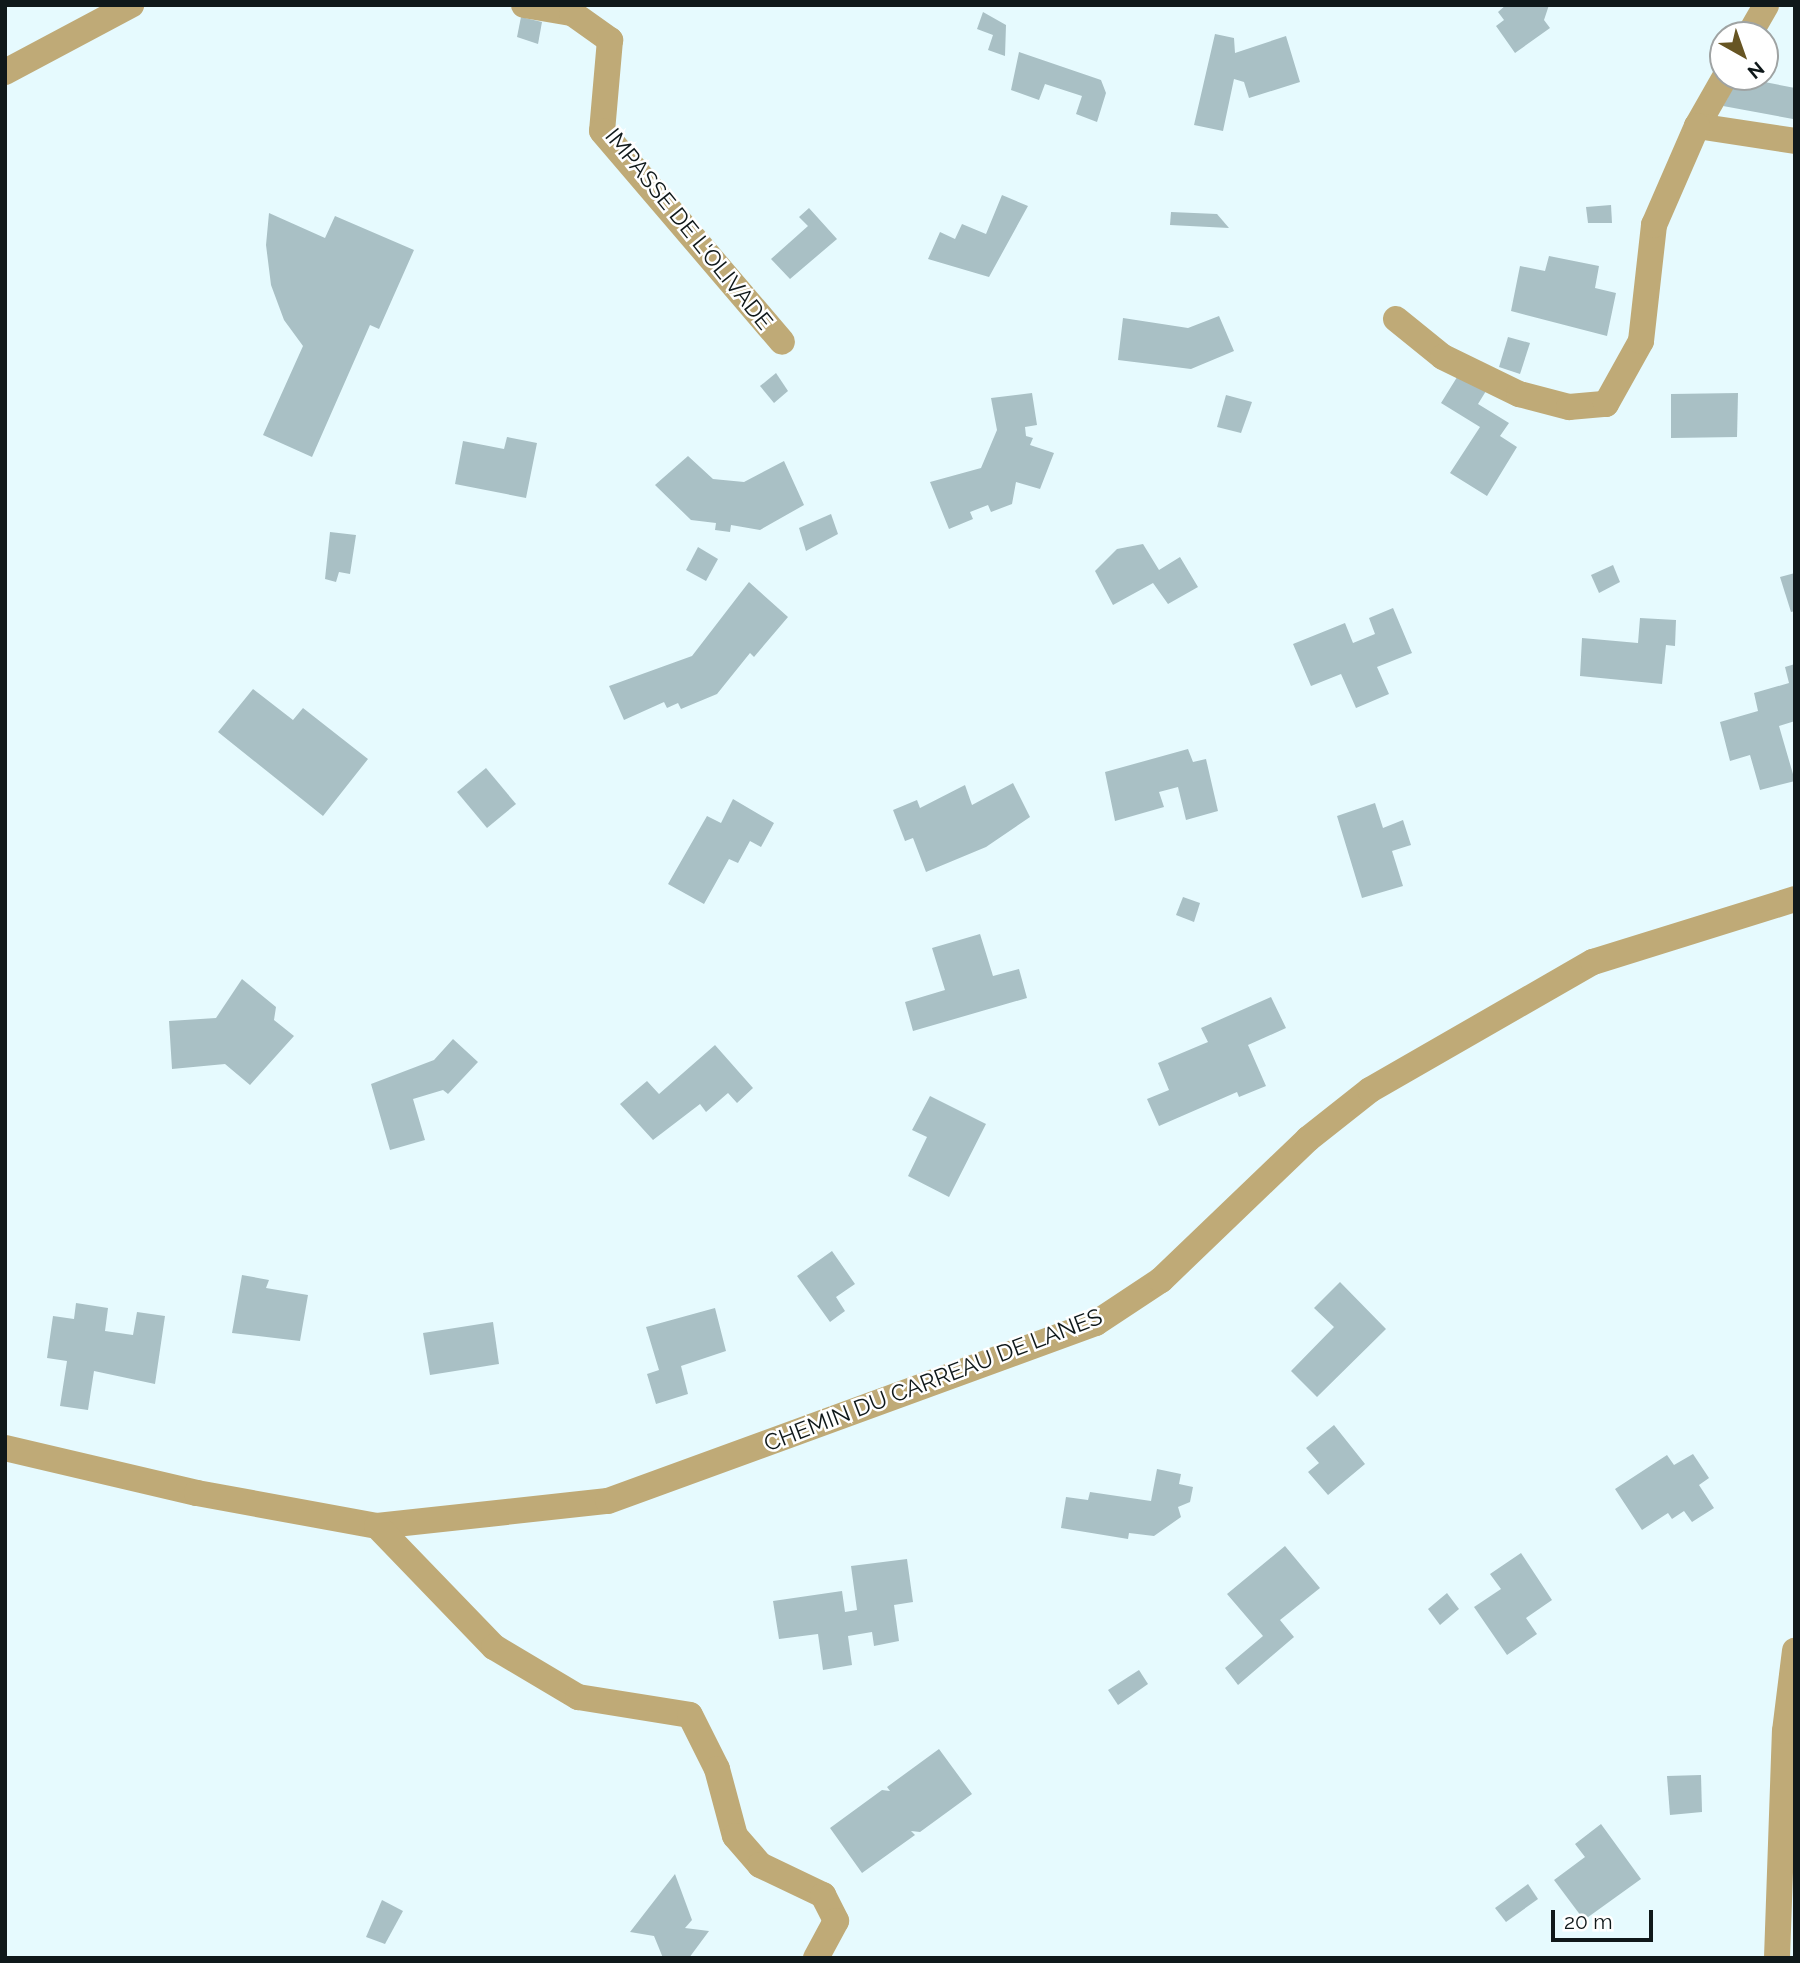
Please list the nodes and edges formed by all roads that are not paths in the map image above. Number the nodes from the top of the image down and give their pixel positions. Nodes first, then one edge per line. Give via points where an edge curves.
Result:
1 (131, 5) edge
2 (524, 5) edge
3 (1766, 5) edge
4 (1757, 21) edge
5 (5, 72) edge
6 (1717, 91) edge
7 (1697, 126) junction
8 (1795, 141) edge
9 (1396, 319) dead end
10 (782, 342) dead end
11 (1795, 899) edge
12 (5, 1448) edge
13 (377, 1526) junction
14 (1795, 1651) edge
15 (1795, 1925) edge
16 (1777, 1955) edge
17 (816, 1958) edge

1 - 5 street
2 - 10 street, IMPASSE DE L'OLIVADE via 572,13 610,40 602,131
3 - 4 street
6 - 7 street
7 - 8 street
7 - 9 street via 1654,225 1642,341 1606,404 1569,407 1519,394 1443,357
11 - 13 street, CHEMIN DU CARREAU DE LANES via 1594,962 1370,1090 1308,1139 1161,1280 1096,1323 608,1501
12 - 13 street, CHEMIN DU CARREAU DE LANES via 197,1493
13 - 17 street via 494,1647 578,1697 690,1715 717,1769 735,1836 760,1865 822,1895 827,1903 836,1921
14 - 16 street via 1785,1731
15 - 16 street

